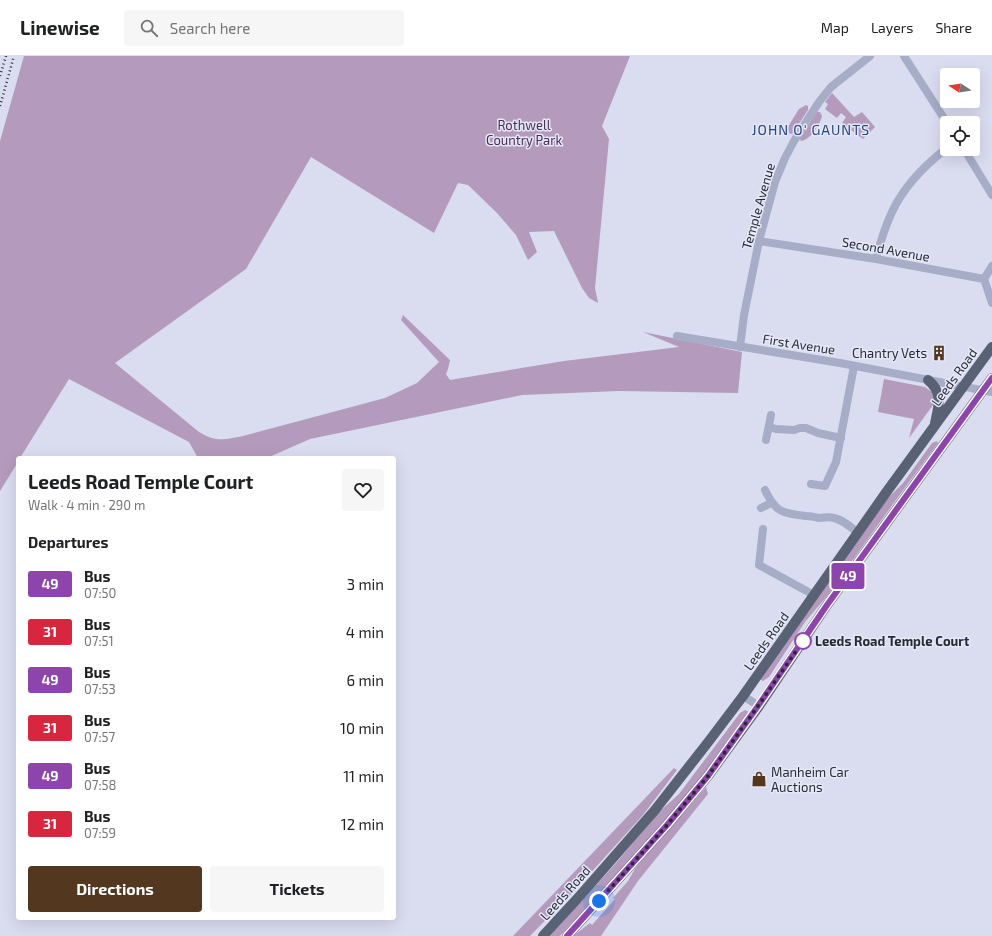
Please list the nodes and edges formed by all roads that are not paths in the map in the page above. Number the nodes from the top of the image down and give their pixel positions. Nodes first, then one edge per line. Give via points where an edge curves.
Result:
1 (870, 56) edge
2 (904, 56) edge
3 (943, 116) edge
4 (940, 154) edge
5 (968, 156) edge
6 (992, 195) edge
7 (759, 242) junction
8 (876, 259) junction
9 (992, 266) edge
10 (984, 279) junction
11 (992, 303) edge
12 (677, 336) dead end
13 (740, 347) junction
14 (992, 347) edge
15 (854, 366) junction
16 (992, 378) edge
17 (928, 380) junction
18 (963, 386) junction
19 (988, 391) edge
20 (771, 415) dead end
21 (769, 427) junction
22 (933, 428) junction
23 (840, 438) junction
24 (766, 440) dead end
25 (811, 484) dead end
26 (765, 490) dead end
27 (771, 503) junction
28 (761, 508) dead end
29 (762, 529) dead end
30 (858, 533) junction
31 (814, 595) junction
32 (743, 696) junction
33 (758, 706) junction
34 (543, 936) edge
35 (567, 936) edge

1 - 7 street, Temple Avenue via 831,87 794,141 775,182
2 - 3 street
4 - 8 street via 915,177 901,195 886,226
5 - 6 street
7 - 8 street, Second Avenue
7 - 13 street, Temple Avenue
8 - 10 street, Second Avenue
9 - 10 street
10 - 11 street
12 - 13 street, First Avenue
13 - 15 street, First Avenue
14 - 18 main road, Leeds Road
15 - 17 street, First Avenue
15 - 23 street
16 - 19 main road
17 - 18 street, First Avenue
17 - 22 main road via 933,384 939,398
18 - 19 street, First Avenue
18 - 22 main road, Leeds Road
19 - 33 main road via 827,605
20 - 21 street
21 - 23 street via 794,430 806,428
21 - 24 street
22 - 30 main road, Leeds Road
23 - 25 street via 836,462 825,486
26 - 27 street
27 - 28 street
27 - 30 street via 787,513 835,518
29 - 31 street via 760,565
30 - 31 main road, Leeds Road
31 - 32 main road, Leeds Road
32 - 33 street
32 - 34 main road, Leeds Road via 655,810
33 - 35 main road via 708,776

